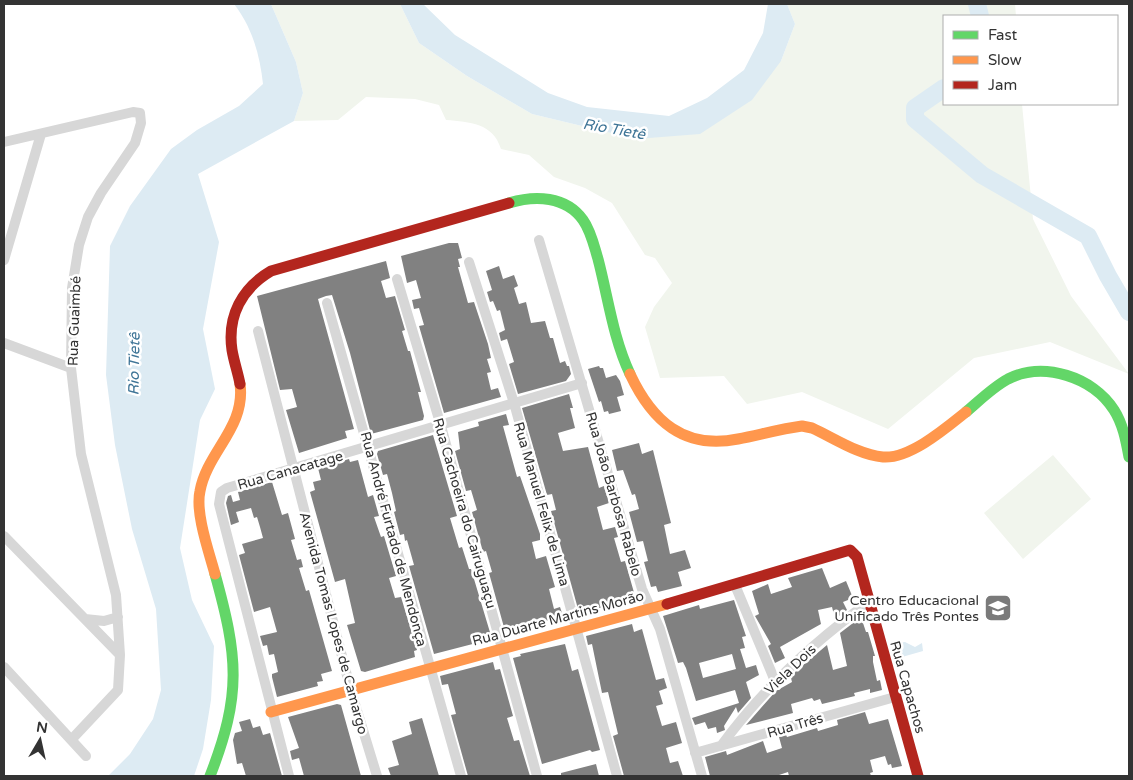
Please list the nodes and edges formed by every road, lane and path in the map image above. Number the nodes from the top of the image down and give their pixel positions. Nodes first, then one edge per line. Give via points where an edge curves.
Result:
1 (42, 134) junction
2 (4, 142) edge
3 (539, 240) dead end
4 (4, 260) edge
5 (469, 262) dead end
6 (397, 279) dead end
7 (326, 303) dead end
8 (258, 331) dead end
9 (4, 343) edge
10 (71, 368) junction
11 (582, 383) junction
12 (514, 403) junction
13 (441, 426) junction
14 (369, 447) junction
15 (1129, 457) edge
16 (292, 470) junction
17 (4, 536) edge
18 (850, 550) joint
19 (735, 585) junction
20 (869, 602) junction
21 (651, 609) junction
22 (118, 617) junction
23 (84, 618) junction
24 (576, 629) junction
25 (503, 648) junction
26 (120, 655) junction
27 (4, 667) edge
28 (430, 669) junction
29 (775, 681) junction
30 (351, 691) junction
31 (895, 696) junction
32 (271, 712) junction
33 (72, 739) junction
34 (721, 746) junction
35 (695, 753) junction
36 (86, 756) dead end
37 (210, 776) edge
38 (289, 776) edge
39 (377, 776) edge
40 (461, 776) edge
41 (537, 776) edge
42 (617, 776) edge
43 (702, 776) edge
44 (918, 776) edge

1 - 2 street, Rua Guaimbé
1 - 4 street
1 - 10 street, Rua Guaimbé via 133,112 140,113 141,118 135,143 101,193 88,217 79,245 72,288
3 - 11 street, Rua João Barbosa Rabelo
5 - 12 street, Rua Manuel Felix de Lima
6 - 13 street, Rua Cachoeira do Cairuguaçu
7 - 14 street, Rua André Furtado de Mendonça
8 - 16 street, Avenida Tomas Lopes de Camargo
9 - 10 street
10 - 22 street, Rua Guaimbé via 81,454 116,595
11 - 12 street, Rua Canacatage
11 - 21 street, Rua João Barbosa Rabelo via 642,589
12 - 13 street, Rua Canacatage
12 - 24 street, Rua Manuel Felix de Lima
13 - 14 street, Rua Canacatage
13 - 25 street, Rua Cachoeira do Cairuguaçu
14 - 16 street, Rua Canacatage
14 - 28 street, Rua André Furtado de Mendonça
15 - 37 street via 1118,419 1106,398 1086,383 1043,372 1020,373 1008,379 907,454 895,458 874,455 802,426 712,442 672,431 661,424 642,402 625,362 585,223 570,208 550,199 515,201 276,269 250,284 240,297 231,334 242,392 241,406 226,439 203,475 199,493 234,672 232,705 225,736
16 - 30 street, Avenida Tomas Lopes de Camargo
16 - 32 street, Rua Canacatage via 227,488 221,492 220,499
17 - 23 street
18 - 19 street, Rua Duarte Martins Morão
18 - 20 street, Rua Capachos via 857,557
19 - 21 street, Rua Duarte Martins Morão
19 - 29 street
20 - 29 street, Viela Dois via 839,623
20 - 31 street, Rua Capachos
21 - 24 street, Rua Duarte Martins Morão
21 - 35 street, Rua João Barbosa Rabelo via 660,629
22 - 23 street via 97,621
22 - 26 street, Rua Guaimbé
23 - 26 street
24 - 25 street, Rua Duarte Martins Morão
24 - 42 street, Rua Manuel Felix de Lima
25 - 28 street, Rua Duarte Martins Morão
25 - 41 street, Rua Cachoeira do Cairuguaçu
26 - 33 street, Rua Guaimbé via 120,681 114,695
27 - 33 street
28 - 30 street, Rua Duarte Martins Morão
28 - 40 street, Rua André Furtado de Mendonça
29 - 34 street, Viela Dois via 744,714
30 - 32 street, Rua Duarte Martins Morão
30 - 39 street, Avenida Tomas Lopes de Camargo
31 - 34 street, Rua Três
31 - 44 street, Rua Capachos
32 - 38 street, Rua Canacatage
33 - 36 street
34 - 35 street, Rua Três
35 - 43 street, Rua João Barbosa Rabelo

